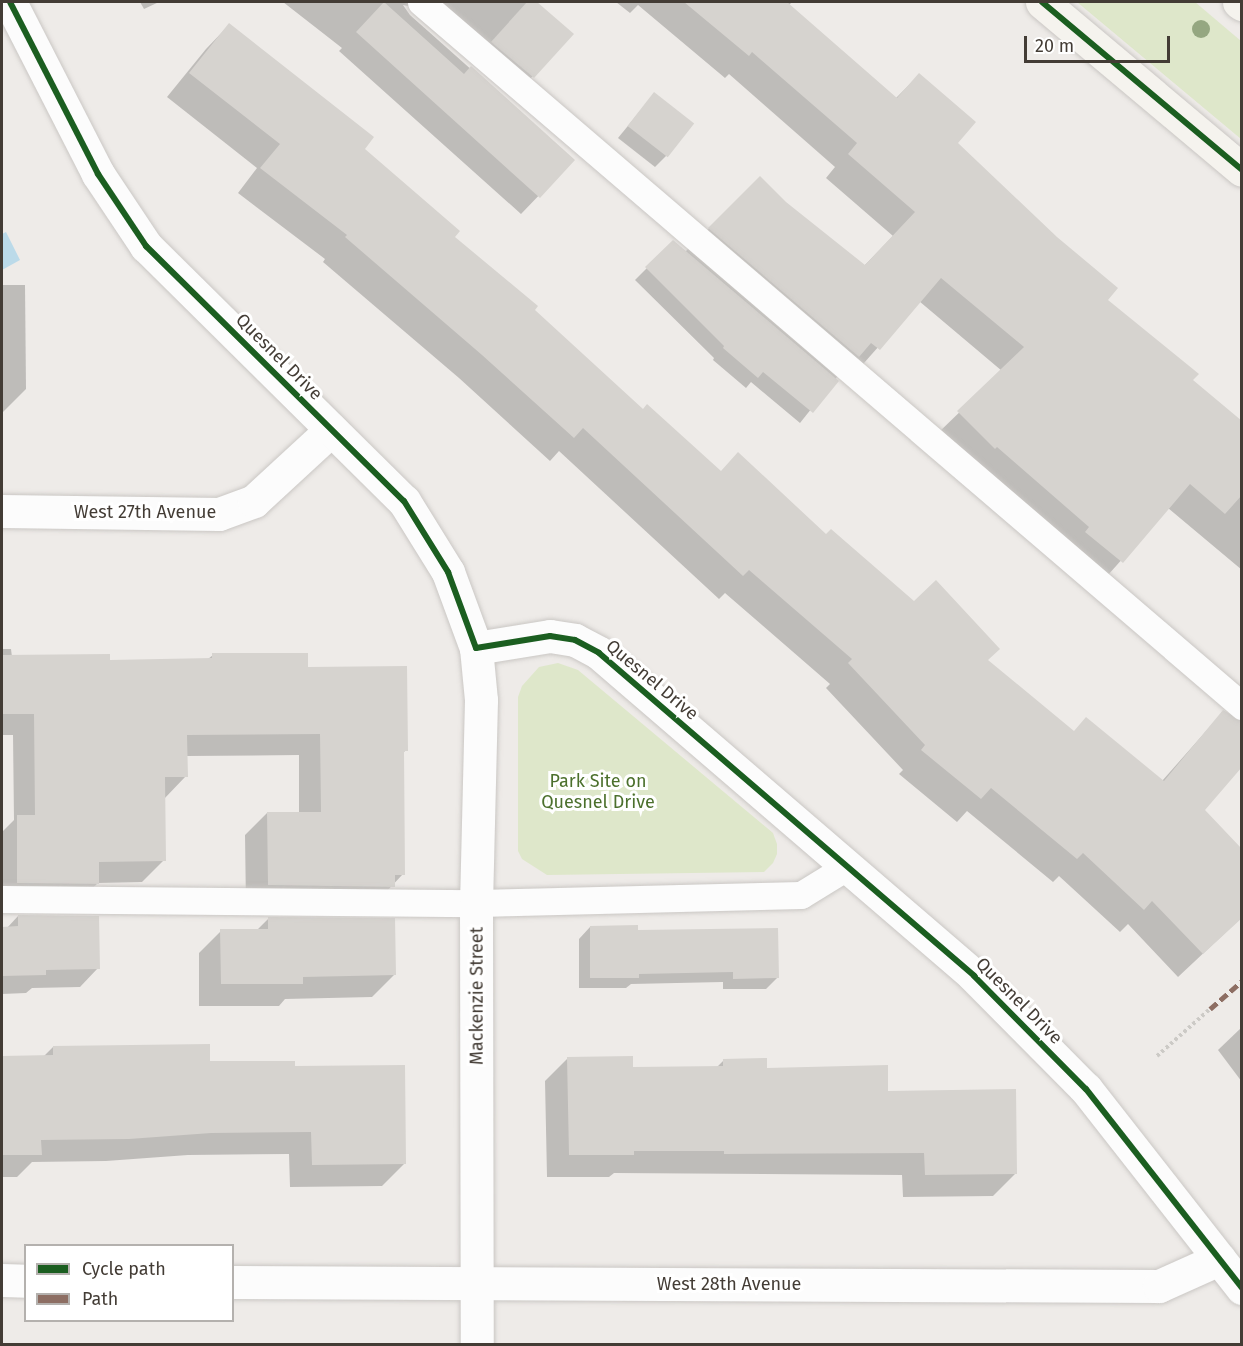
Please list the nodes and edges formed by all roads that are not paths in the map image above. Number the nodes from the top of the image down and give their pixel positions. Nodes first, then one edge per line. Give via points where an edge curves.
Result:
1 (10, 2) edge
2 (421, 2) edge
3 (1042, 2) edge
4 (1242, 170) edge
5 (332, 430) junction
6 (2, 512) edge
7 (476, 648) junction
8 (1242, 706) edge
9 (845, 868) junction
10 (2, 899) edge
11 (476, 903) junction
12 (1219, 1259) junction
13 (2, 1280) edge
14 (24, 1281) edge
15 (234, 1282) edge
16 (477, 1284) junction
17 (1242, 1288) edge
18 (477, 1344) edge

1 - 5 street, Quesnel Drive via 98,174 146,246
2 - 8 lane
3 - 4 main road
5 - 6 street, West 27th Avenue via 255,501 219,514
5 - 7 street, Quesnel Drive via 404,501 448,572
7 - 9 street, Quesnel Drive via 550,636 575,640 599,653
7 - 11 street, Mackenzie Street via 481,700
9 - 11 lane via 801,895
9 - 12 street, Quesnel Drive via 974,976 1086,1089
10 - 11 lane
11 - 16 street, Mackenzie Street
12 - 16 street, West 28th Avenue via 1159,1286
12 - 17 street, Quesnel Drive
13 - 14 street
15 - 16 street, West 28th Avenue
16 - 18 street, Mackenzie Street

